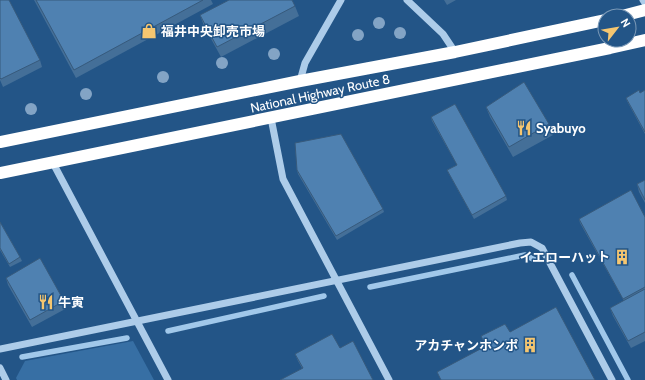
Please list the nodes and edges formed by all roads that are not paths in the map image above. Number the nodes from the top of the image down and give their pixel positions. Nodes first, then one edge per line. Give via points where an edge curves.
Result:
1 (341, 0) edge
2 (407, 0) edge
3 (644, 0) edge
4 (645, 3) edge
5 (597, 22) edge
6 (645, 40) edge
7 (455, 52) junction
8 (300, 81) junction
9 (271, 118) junction
10 (0, 142) edge
11 (53, 163) junction
12 (0, 173) edge
13 (336, 280) junction
14 (136, 322) junction
15 (0, 349) edge
16 (0, 368) edge
17 (6, 380) edge
18 (168, 380) edge
19 (389, 380) edge
20 (612, 380) edge

1 - 8 street via 304,64
2 - 7 street via 443,34
3 - 4 street
5 - 7 highway, National Highway Route 8
6 - 9 highway, National Highway Route 8
7 - 8 highway, National Highway Route 8
8 - 10 highway, National Highway Route 8
9 - 11 highway, National Highway Route 8
9 - 13 street via 284,179
11 - 12 highway, National Highway Route 8
11 - 14 street
13 - 14 street
13 - 19 street
13 - 20 street via 531,242 542,248
14 - 15 street
14 - 18 street
16 - 17 street

